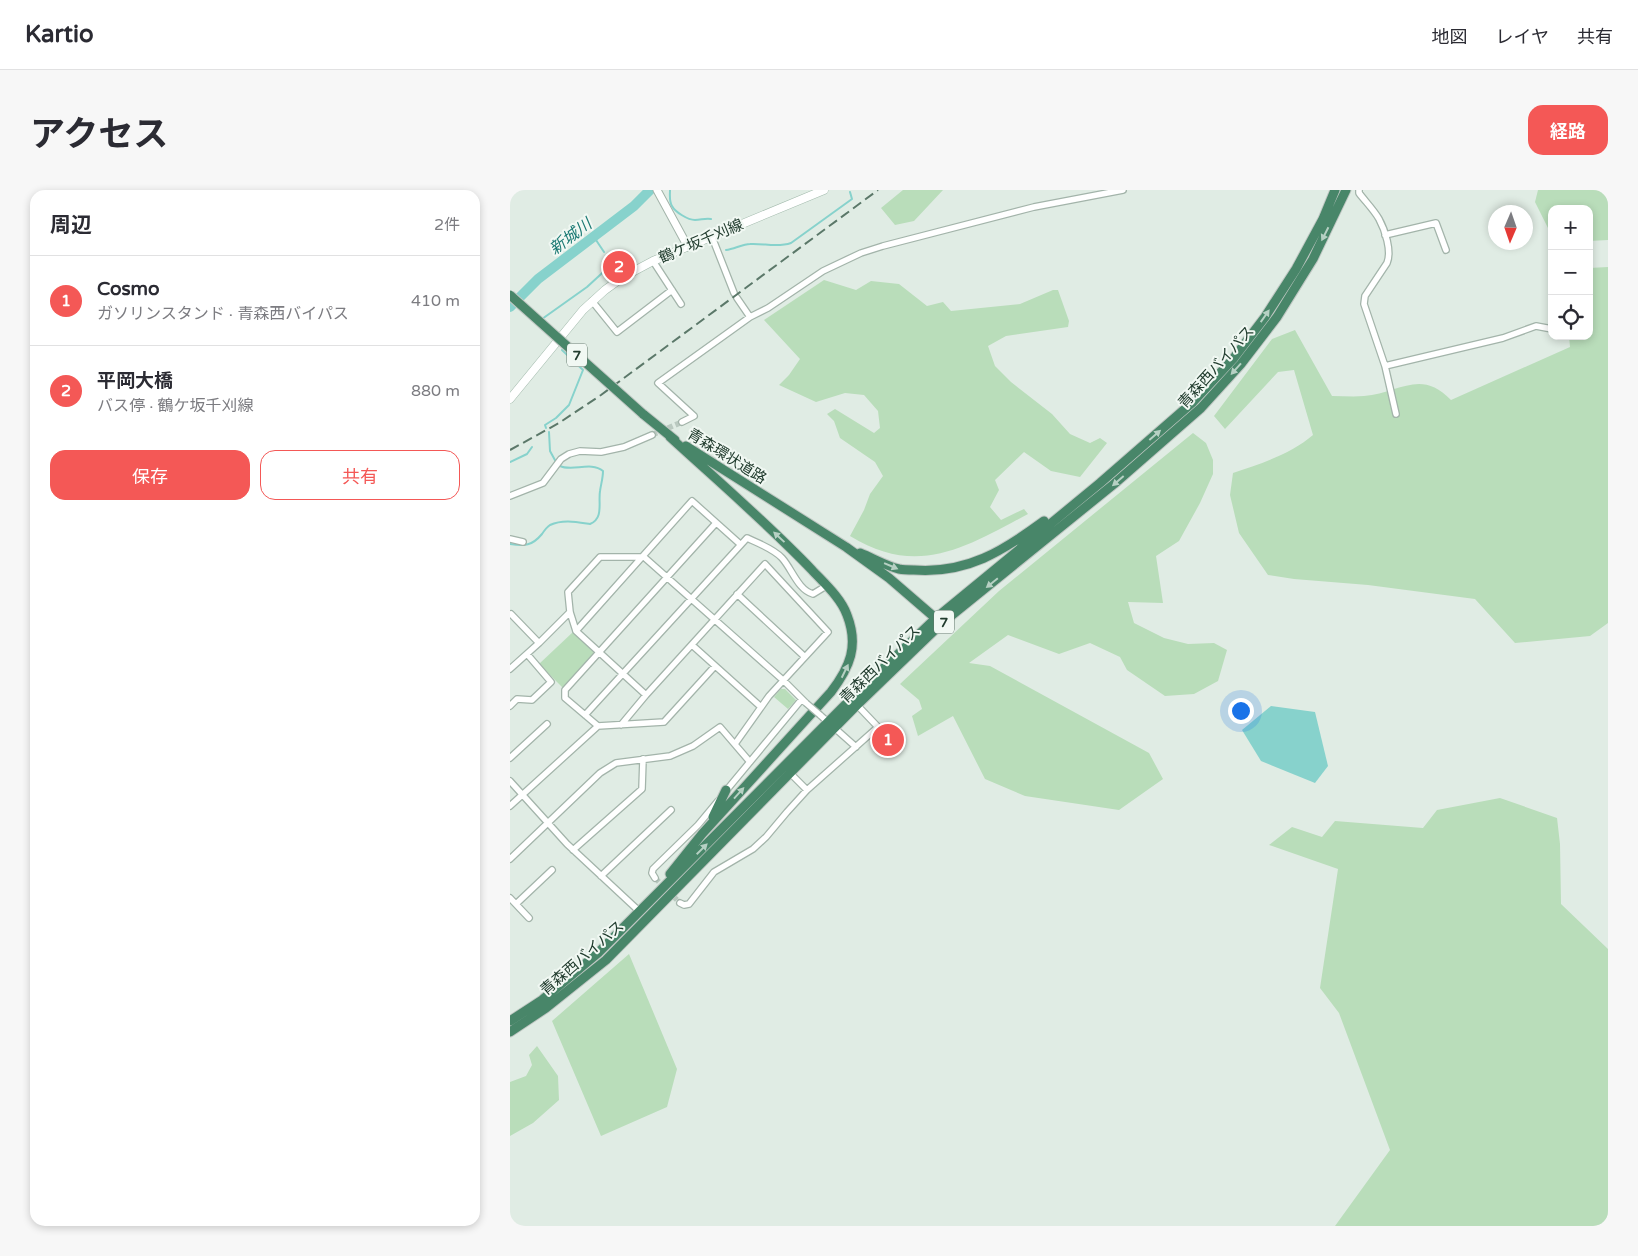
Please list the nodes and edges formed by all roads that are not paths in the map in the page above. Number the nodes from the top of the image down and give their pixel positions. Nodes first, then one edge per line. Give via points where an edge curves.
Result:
1 (657, 190) edge
2 (824, 190) edge
3 (1077, 190) edge
4 (1123, 190) edge
5 (1335, 190) edge
6 (1346, 190) edge
7 (1359, 190) edge
8 (1079, 198) junction
9 (1385, 235) junction
10 (712, 237) junction
11 (688, 247) junction
12 (1446, 250) dead end
13 (653, 261) junction
14 (672, 290) junction
15 (510, 295) edge
16 (592, 301) junction
17 (681, 304) dead end
18 (750, 317) junction
19 (1548, 328) edge
20 (1385, 366) junction
21 (510, 399) edge
22 (1396, 414) dead end
23 (682, 422) dead end
24 (652, 435) tunnel mouth
25 (670, 437) junction
26 (1100, 483) junction
27 (510, 496) edge
28 (716, 523) junction
29 (510, 539) edge
30 (523, 542) dead end
31 (740, 544) junction
32 (846, 547) junction
33 (644, 557) junction
34 (667, 577) junction
35 (826, 586) junction
36 (737, 594) junction
37 (691, 598) junction
38 (570, 612) junction
39 (511, 614) edge
40 (714, 620) junction
41 (939, 621) junction
42 (576, 631) junction
43 (539, 643) junction
44 (692, 645) junction
45 (599, 652) junction
46 (527, 654) junction
47 (805, 657) junction
48 (715, 666) junction
49 (510, 669) edge
50 (623, 674) junction
51 (784, 681) junction
52 (646, 695) junction
53 (804, 701) junction
54 (857, 705) junction
55 (510, 706) edge
56 (761, 707) junction
57 (585, 715) junction
58 (547, 724) dead end
59 (621, 725) junction
60 (832, 725) junction
61 (598, 726) junction
62 (735, 744) junction
63 (856, 747) junction
64 (510, 758) edge
65 (643, 759) junction
66 (750, 762) junction
67 (791, 774) junction
68 (510, 781) edge
69 (726, 790) junction
70 (807, 790) junction
71 (522, 795) junction
72 (510, 806) edge
73 (672, 810) dead end
74 (548, 823) junction
75 (702, 834) junction
76 (574, 850) junction
77 (510, 859) edge
78 (552, 870) dead end
79 (601, 876) junction
80 (654, 878) dead end
81 (510, 898) edge
82 (680, 903) dead end
83 (516, 904) junction
84 (639, 911) junction
85 (529, 918) dead end
86 (510, 1021) edge
87 (510, 1032) edge

1 - 11 street
2 - 10 main road, 鶴ケ坂千刈線
3 - 8 street
4 - 8 street
26 -> 5 highway, 青森西バイパス / 7 via 1193,402 1233,359 1265,318 1296,269
6 -> 41 highway, 青森西バイパス / 7 via 1313,259 1277,317 1201,408 1114,484
7 - 9 street via 1379,218
8 - 18 street via 1009,213 862,253 823,271
9 - 12 street via 1436,222
9 - 20 street via 1389,258 1365,296 1364,304
10 - 11 main road, 鶴ケ坂千刈線
10 - 18 street via 736,296
11 - 13 main road, 鶴ケ坂千刈線
13 - 14 street
13 - 16 main road, 鶴ケ坂千刈線 via 623,277
14 - 16 street via 617,332
14 - 17 street
15 - 25 highway, 青森環状道路 / 7, bridge
16 - 21 main road, 鶴ケ坂千刈線
18 - 23 street via 658,383 694,416
19 - 20 street via 1536,326 1503,338
20 - 22 street
24 - 27 street via 624,448 569,454 561,459 543,483
25 - 32 highway, 青森環状道路 / 7
35 -> 25 highway via 790,547
32 -> 26 highway via 899,569 934,572 965,566 1020,539
26 - 41 highway, 青森西バイパス / 7
28 - 31 street
28 - 33 street via 692,501
28 - 34 street
29 - 30 street
31 - 35 street via 747,538 781,556 808,593 813,594
31 - 37 street
32 - 41 highway, 青森環状道路 / 7 via 889,578
33 - 34 street
33 - 38 street via 600,557 568,592
33 - 42 street
34 - 37 street
34 - 45 street
75 -> 35 highway via 830,692 847,668 853,639 851,628 843,605
36 - 40 street
36 - 47 street
36 - 47 street via 765,564 828,632
37 - 40 street
37 - 50 street
38 - 42 street
38 - 43 street
39 - 43 street
40 - 44 street
40 - 51 street
41 - 54 highway, 青森西バイパス / 7
41 - 60 highway, 青森西バイパス / 7 via 854,696
42 - 45 street
43 - 46 street
44 - 48 street
44 - 52 street
45 - 50 street
45 - 57 street via 565,690 565,698
46 - 49 street
46 - 55 street via 551,682 532,700 517,699
47 - 51 street
48 - 56 street
48 - 59 street via 664,722
50 - 52 street
50 - 57 street
51 - 53 street
51 - 56 street
52 - 59 street
53 - 60 street, bridge
53 - 66 street
54 - 60 highway, 青森西バイパス / 7
54 - 63 street via 878,727
56 - 62 street
57 - 61 street
58 - 64 street
59 - 61 street
60 - 63 street
60 - 67 highway, 青森西バイパス / 7
84 -> 60 highway, 青森西バイパス / 7
61 - 71 street
62 - 65 street via 720,727 693,746 670,756
62 - 66 street
63 - 70 street
65 - 74 street via 616,763
65 - 76 street via 642,789
66 - 69 street
67 - 70 street
67 - 87 highway, 青森西バイパス / 7 via 606,960
68 - 71 street
69 - 75 highway
69 - 80 street via 698,825 653,870
70 - 82 street via 760,843 714,872 689,904
71 - 72 street
71 - 74 street
73 - 79 street
74 - 76 street
74 - 77 street
75 - 84 highway
76 - 79 street
78 - 83 street
79 - 84 street
81 - 83 street
83 - 85 street
84 - 86 highway, 青森西バイパス / 7 via 598,954 542,1000

